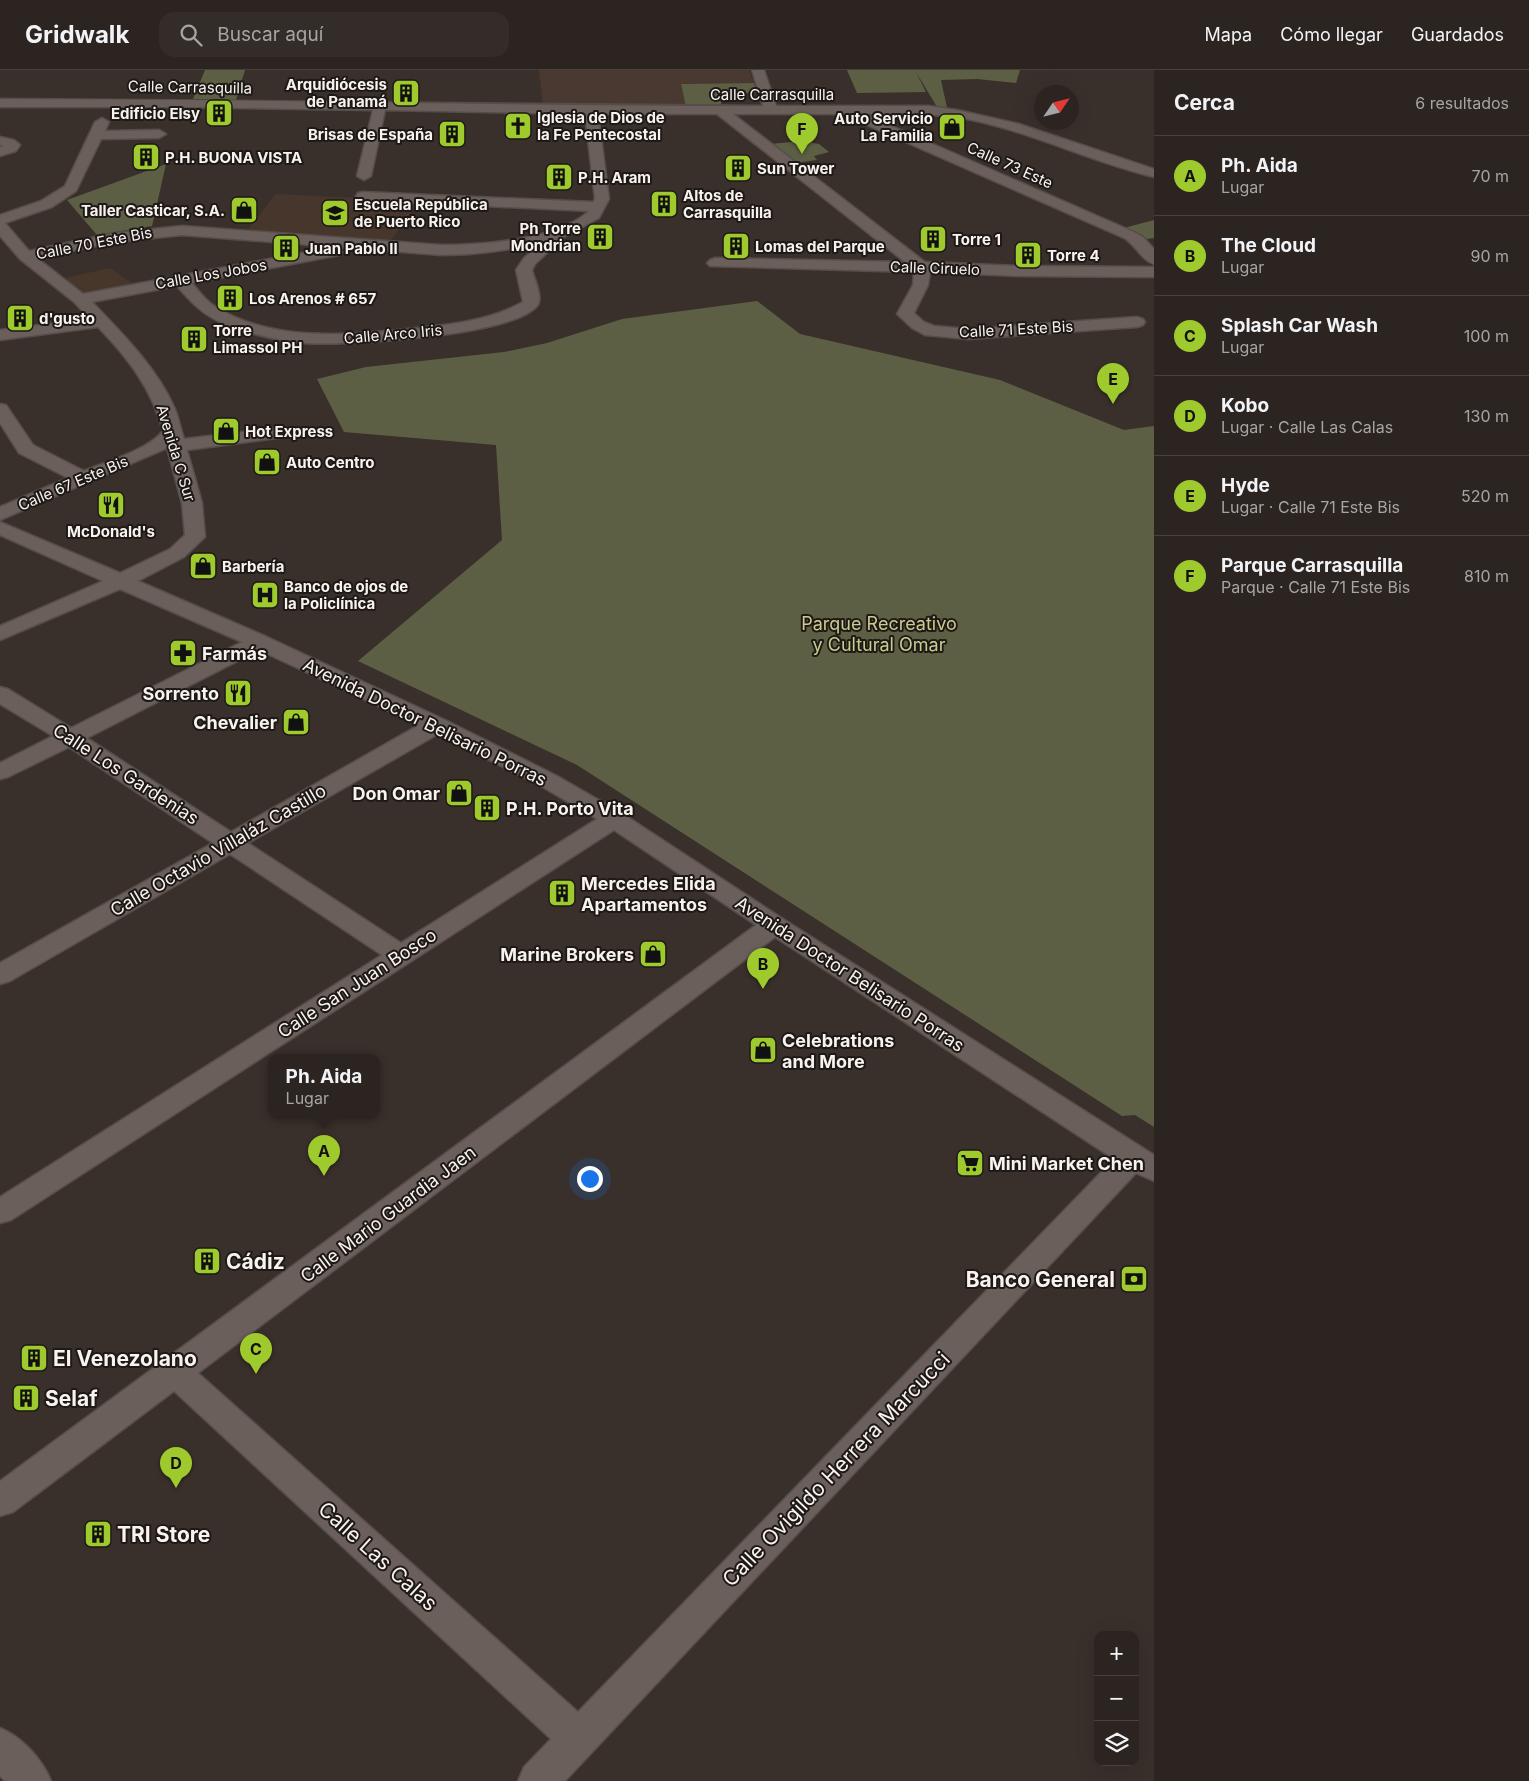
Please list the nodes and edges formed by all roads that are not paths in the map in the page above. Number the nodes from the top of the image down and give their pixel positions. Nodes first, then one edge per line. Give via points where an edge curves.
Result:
1 (758, 70) edge
2 (0, 103) edge
3 (380, 106) junction
4 (591, 110) junction
5 (771, 110) junction
6 (846, 110) junction
7 (721, 111) junction
8 (102, 122) dead end
9 (159, 134) dead end
10 (96, 135) junction
11 (0, 141) edge
12 (0, 152) edge
13 (1154, 173) edge
14 (364, 176) dead end
15 (363, 196) dead end
16 (599, 207) junction
17 (0, 220) edge
18 (0, 226) edge
19 (561, 233) junction
20 (372, 245) junction
21 (25, 256) junction
22 (1154, 259) edge
23 (715, 264) dead end
24 (922, 267) junction
25 (1154, 272) edge
26 (180, 279) junction
27 (80, 299) junction
28 (102, 322) junction
29 (1137, 322) dead end
30 (0, 335) edge
31 (0, 409) edge
32 (284, 432) dead end
33 (174, 439) junction
34 (147, 451) junction
35 (83, 478) junction
36 (185, 478) junction
37 (0, 514) edge
38 (0, 528) edge
39 (121, 581) junction
40 (0, 634) edge
41 (259, 642) junction
42 (0, 694) edge
43 (436, 725) junction
44 (70, 737) junction
45 (0, 772) edge
46 (614, 819) junction
47 (232, 843) junction
48 (774, 925) junction
49 (400, 955) junction
50 (0, 975) edge
51 (1144, 1164) edge
52 (0, 1212) edge
53 (175, 1372) junction
54 (0, 1500) edge
55 (580, 1739) junction
56 (0, 1747) edge
57 (31, 1781) edge
58 (538, 1781) edge

1 - 5 street
2 - 3 street, Calle Carrasquilla
3 - 4 street, Calle Carrasquilla
3 - 14 street
4 - 7 street, Calle Carrasquilla
4 - 16 street via 602,199
5 - 6 street, Calle Carrasquilla
5 - 7 street, Calle Carrasquilla
6 - 13 street, Calle Carrasquilla via 929,110 964,114
6 - 22 street, Calle 73 Este via 1130,235
7 - 24 street
8 - 10 street
9 - 10 street
10 - 17 street via 71,188 55,200
11 - 12 street via 13,145
15 - 16 street
16 - 19 street via 589,219
18 - 21 street, Avenida C Sur
19 - 20 street via 472,250
19 - 26 street, Calle Arco Iris via 529,261 524,270 531,304 524,311 474,326 380,336 303,338 255,328 212,312
20 - 21 street, Calle 70 Este Bis via 169,230 131,233
20 - 26 street, Calle Los Jobos
21 - 27 street, Avenida C Sur
23 - 24 street, Calle Ciruelo
24 - 25 street, Calle Ciruelo
24 - 29 street, Calle 71 Este Bis via 922,280 905,314 931,331 968,334
26 - 27 street, Calle Los Jobos
27 - 28 street, Avenida C Sur
28 - 30 street
28 - 33 street, Avenida C Sur via 130,351 148,378 166,409
31 - 35 street via 26,448
32 - 33 street
33 - 34 street, Calle 67 Este Bis
33 - 36 street, Avenida C Sur
34 - 35 street, Calle 67 Este Bis
34 - 36 street, Calle 67 Este Bis via 166,451 176,470
35 - 37 street, Calle 67 Este Bis
36 - 39 street, Avenida C Sur via 192,503 195,537 177,553
38 - 39 street, Avenida Doctor Belisario Porras
39 - 40 street
39 - 41 street, Avenida Doctor Belisario Porras
41 - 43 street, Avenida Doctor Belisario Porras
41 - 44 street
42 - 44 street, Calle Los Gardenias
43 - 46 street, Avenida Doctor Belisario Porras via 549,781
43 - 47 street, Calle Octavio Villaláz Castillo
44 - 45 street
44 - 47 street, Calle Los Gardenias
46 - 48 street, Avenida Doctor Belisario Porras
46 - 49 street, Calle San Juan Bosco
47 - 49 street, Calle Los Gardenias
47 - 50 street, Calle Octavio Villaláz Castillo
48 - 51 street, Avenida Doctor Belisario Porras
48 - 53 street, Calle Mario Guardia Jaen
49 - 52 street, Calle San Juan Bosco
51 - 55 street, Calle Ovigildo Herrera Marcucci
53 - 54 street, Calle Mario Guardia Jaen
53 - 55 street, Calle Las Calas
55 - 58 street, Calle Ovigildo Herrera Marcucci
56 - 57 street

